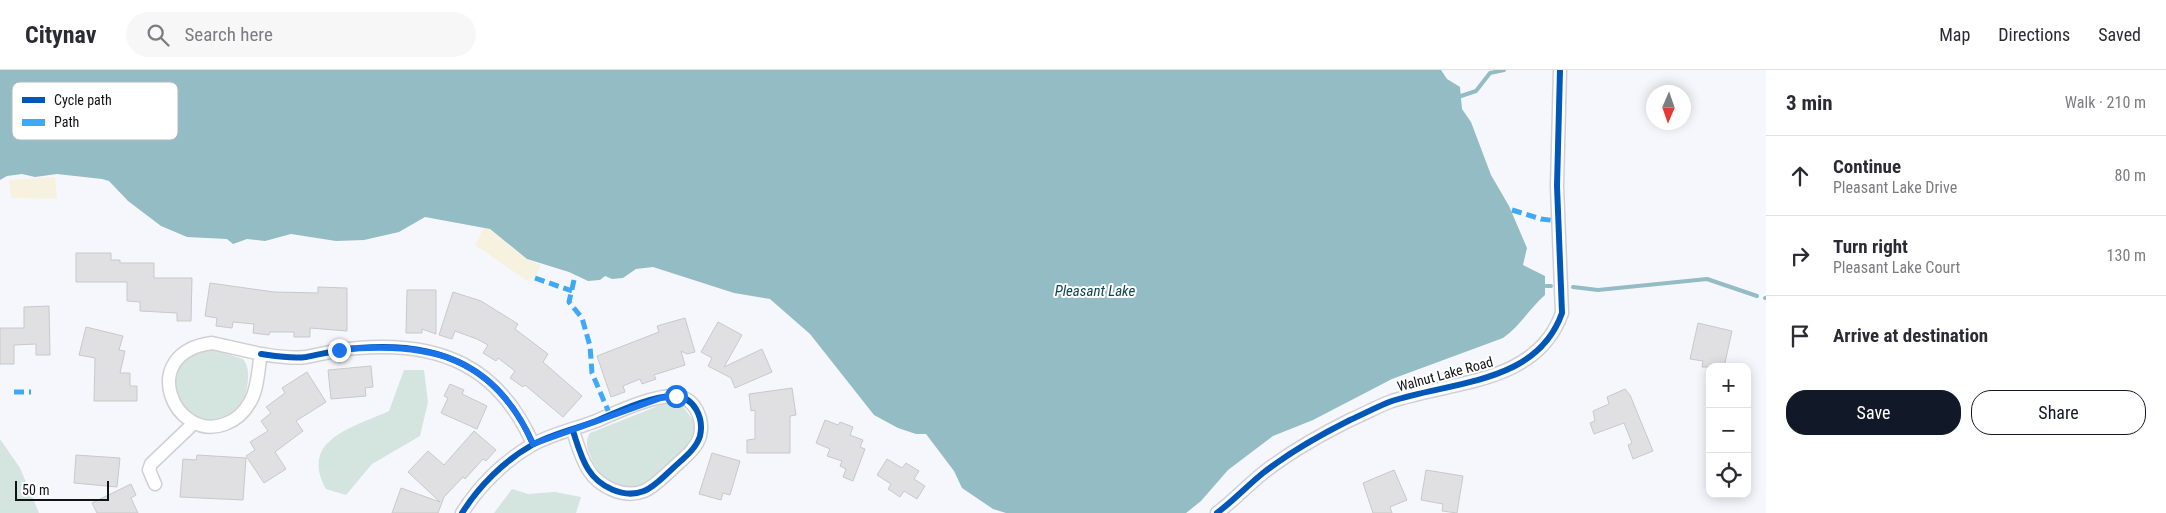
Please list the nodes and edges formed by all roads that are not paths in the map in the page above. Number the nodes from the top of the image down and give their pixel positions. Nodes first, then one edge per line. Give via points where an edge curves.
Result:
1 (1560, 70) edge
2 (260, 354) junction
3 (194, 422) junction
4 (573, 430) junction
5 (533, 444) junction
6 (155, 484) dead end
7 (462, 513) edge
8 (1217, 513) edge

1 - 8 street, Walnut Lake Road via 1557,186 1562,313 1544,346 1529,359 1496,375 1392,402 1350,420 1297,449
2 - 3 street via 252,400 244,412 221,426
2 - 3 street via 212,343 184,351 175,362 170,390 182,414
2 - 5 street via 304,357 361,348 401,348 436,353 487,378 508,400
3 - 6 street via 150,464
4 - 4 street via 661,398 676,396 690,402 700,416 701,426 696,445 666,474 645,490 628,493 603,486 589,470
4 - 5 street
5 - 7 street via 487,480

